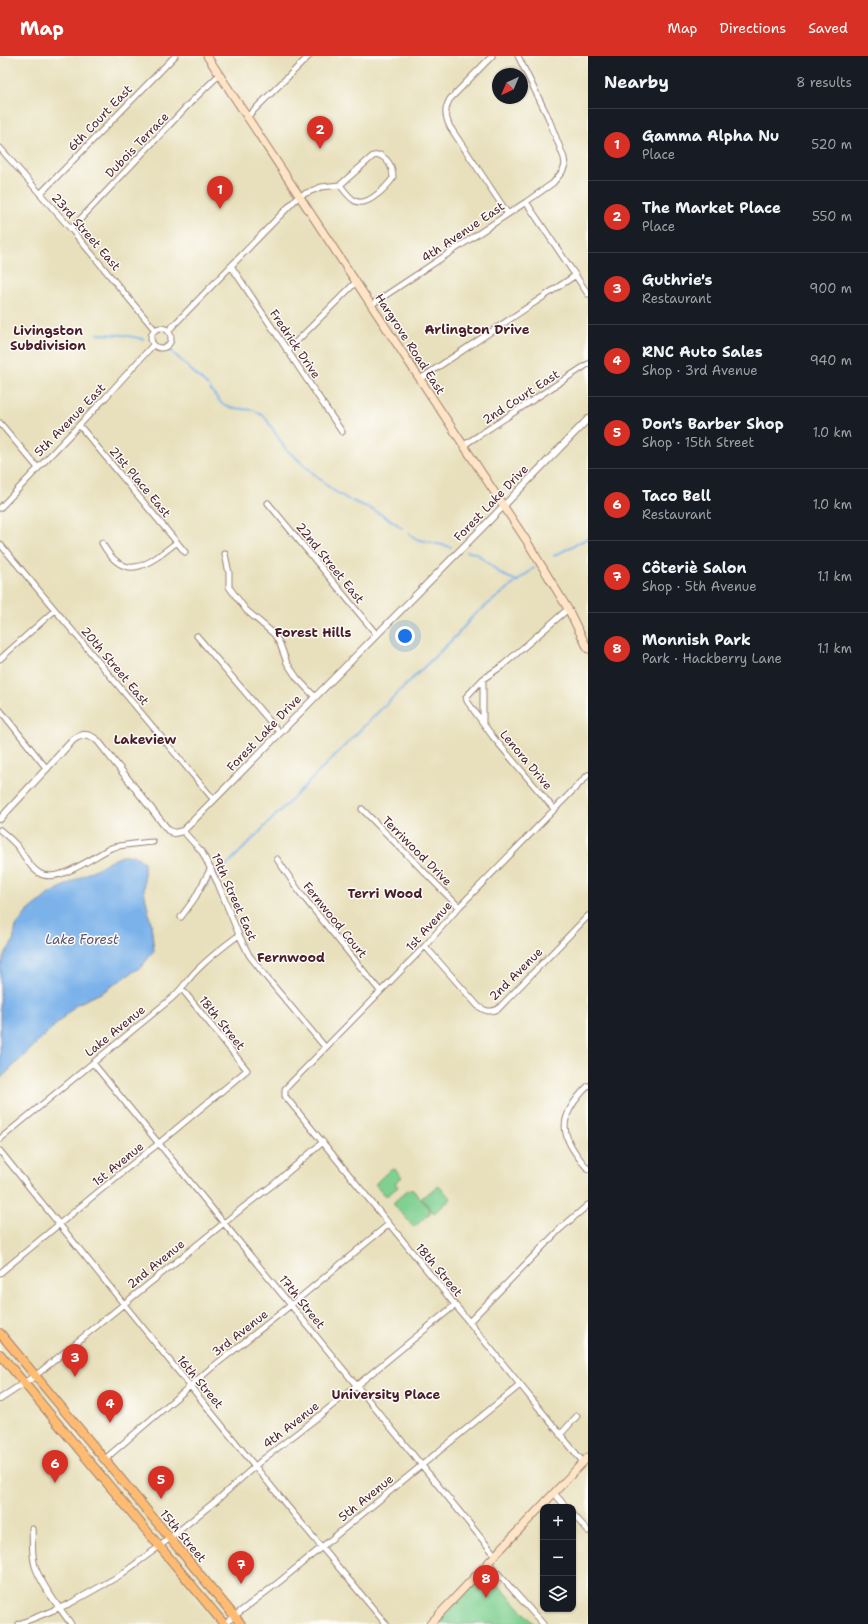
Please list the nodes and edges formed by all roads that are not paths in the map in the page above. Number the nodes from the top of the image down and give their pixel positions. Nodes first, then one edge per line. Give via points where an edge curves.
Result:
1 (175, 56) edge
2 (207, 56) edge
3 (309, 56) edge
4 (492, 56) edge
5 (518, 56) edge
6 (219, 75) junction
7 (247, 117) junction
8 (0, 148) edge
9 (340, 185) junction
10 (40, 194) junction
11 (299, 196) junction
12 (526, 202) junction
13 (508, 214) junction
14 (71, 229) junction
15 (231, 266) junction
16 (576, 275) junction
17 (356, 282) junction
18 (588, 294) edge
19 (371, 305) junction
20 (155, 330) junction
21 (168, 331) junction
22 (153, 345) junction
23 (287, 351) junction
24 (588, 364) edge
25 (420, 379) junction
26 (588, 419) edge
27 (0, 423) edge
28 (79, 425) junction
29 (342, 432) dead end
30 (464, 445) junction
31 (38, 468) junction
32 (268, 503) dead end
33 (504, 506) junction
34 (0, 508) edge
35 (177, 542) junction
36 (102, 543) dead end
37 (0, 544) edge
38 (185, 552) dead end
39 (226, 554) dead end
40 (568, 609) junction
41 (55, 610) junction
42 (377, 635) junction
43 (197, 636) dead end
44 (588, 649) edge
45 (0, 659) edge
46 (483, 679) junction
47 (315, 697) junction
48 (0, 710) edge
49 (484, 722) junction
50 (279, 732) junction
51 (48, 769) junction
52 (588, 775) edge
53 (214, 800) junction
54 (362, 809) dead end
55 (554, 809) junction
56 (0, 819) edge
57 (0, 830) edge
58 (183, 831) junction
59 (153, 842) dead end
60 (277, 859) dead end
61 (211, 868) junction
62 (459, 907) junction
63 (588, 916) edge
64 (181, 917) dead end
65 (239, 935) junction
66 (425, 946) junction
67 (182, 989) junction
68 (380, 992) junction
69 (325, 1047) junction
70 (93, 1063) junction
71 (247, 1070) joint
72 (588, 1086) edge
73 (285, 1089) joint
74 (0, 1139) edge
75 (323, 1142) junction
76 (158, 1144) junction
77 (0, 1151) edge
78 (588, 1169) edge
79 (588, 1205) edge
80 (60, 1224) junction
81 (224, 1224) junction
82 (389, 1224) junction
83 (0, 1273) edge
84 (124, 1305) junction
85 (291, 1305) junction
86 (455, 1305) junction
87 (469, 1322) junction
88 (0, 1333) edge
89 (0, 1354) edge
90 (35, 1376) junction
91 (25, 1384) junction
92 (520, 1385) junction
93 (190, 1386) junction
94 (356, 1386) junction
95 (0, 1399) edge
96 (577, 1416) dead end
97 (560, 1435) junction
98 (105, 1459) junction
99 (586, 1460) edge
100 (421, 1465) junction
101 (256, 1466) junction
102 (554, 1493) junction
103 (563, 1504) edge
104 (576, 1517) edge
105 (32, 1530) dead end
106 (588, 1531) edge
107 (170, 1539) junction
108 (160, 1546) junction
109 (322, 1547) junction
110 (495, 1555) junction
111 (488, 1562) junction
112 (60, 1608) junction
113 (235, 1616) junction
114 (18, 1624) edge
115 (71, 1624) edge
116 (224, 1624) edge
117 (241, 1624) edge
118 (386, 1624) edge
119 (430, 1624) edge
120 (543, 1624) edge

1 - 10 street, 6th Court East
2 - 6 main road, Hargrove Road East
3 - 7 street
4 - 13 street via 450,99 445,113 450,127
5 - 12 street, 4th Avenue East via 565,165 553,183
6 - 7 main road, Hargrove Road East
6 - 14 street, Dubois Terrace
7 - 11 main road, Hargrove Road East
8 - 10 street, 23rd Street East
9 - 9 street via 353,200 367,202 389,184 393,178 393,171 386,158 380,155 373,156
9 - 11 street via 321,187
10 - 14 street, 23rd Street East
11 - 15 street
11 - 17 main road, Hargrove Road East
12 - 13 street, 4th Avenue East
12 - 16 street
13 - 19 street, 4th Avenue East
14 - 20 street, 23rd Street East
15 - 21 street
15 - 23 street, Fredrick Drive
16 - 18 street
16 - 25 street
17 - 19 main road, Hargrove Road East
17 - 23 street
19 - 25 main road, Hargrove Road East
20 - 21 street via 161,328
20 - 22 street via 151,336
21 - 22 street via 171,338 168,345 162,348
22 - 28 street, 5th Avenue East
23 - 29 street, Fredrick Drive
24 - 30 street, 2nd Court East
25 - 30 main road, Hargrove Road East
26 - 33 street, Forest Lake Drive
27 - 31 street
28 - 31 street, 5th Avenue East
28 - 35 street, 21st Place East
30 - 33 main road, Hargrove Road East
31 - 34 street, 5th Avenue East
32 - 42 street, 22nd Street East
33 - 40 main road, Hargrove Road East
33 - 42 street, Forest Lake Drive
35 - 36 street via 142,566 128,567 108,554
35 - 38 street, 21st Place East
37 - 41 street, 20th Street East
39 - 47 street via 229,587 246,610 274,634 287,663
40 - 44 main road, Hargrove Road East
40 - 46 street, Lenora Drive via 502,666
41 - 45 street
41 - 53 street, 20th Street East
42 - 47 street, Forest Lake Drive
43 - 50 street
46 - 49 street
46 - 49 street, Lenora Drive via 466,697
47 - 50 street, Forest Lake Drive
48 - 51 street
49 - 55 street, Lenora Drive via 493,737
50 - 53 street, Forest Lake Drive
51 - 56 street
51 - 58 street via 73,740 87,734 93,737 168,830 174,833
52 - 55 street, 1st Avenue
53 - 58 street, Forest Lake Drive
54 - 62 street, Terriwood Drive
55 - 62 street, 1st Avenue
57 - 59 street via 17,846 34,869 46,876 74,869 112,848
58 - 61 street, 19th Street East via 202,852
60 - 68 street, Fernwood Court via 301,894
61 - 64 street via 195,898
61 - 65 street, 19th Street East
62 - 66 street, 1st Avenue
63 - 66 street, 2nd Avenue via 494,1011 484,1010 478,1006
65 - 67 street, Lake Avenue via 196,970
65 - 69 street, 19th Street East via 253,961
66 - 68 street, 1st Avenue
67 - 70 street, Lake Avenue
67 - 71 street, 18th Street
68 - 69 street, 1st Avenue
69 - 73 street, 1st Avenue
70 - 74 street, Lake Avenue
70 - 76 street, 17th Street
71 - 76 street, 1st Avenue
72 - 78 street via 571,1106 565,1120 571,1147
73 - 75 street, 18th Street via 285,1096
75 - 81 street, 2nd Avenue
75 - 82 street, 18th Street
76 - 80 street, 1st Avenue
76 - 81 street, 17th Street
77 - 80 street, 16th Street
79 - 87 street via 560,1229
80 - 83 street, 1st Avenue
80 - 84 street, 16th Street
81 - 84 street, 2nd Avenue
81 - 85 street, 17th Street
82 - 85 street, 3rd Avenue
82 - 86 street, 18th Street
84 - 90 street, 2nd Avenue
84 - 93 street, 16th Street
85 - 93 street, 3rd Avenue
85 - 94 street, 17th Street
86 - 87 street, 18th Street
86 - 94 street, 4th Avenue
87 - 92 street, 18th Street
88 - 90 main road, 15th Street
89 - 91 main road, 15th Street
90 - 91 street, 2nd Avenue
90 - 98 main road, 15th Street
91 - 95 street, 2nd Avenue
91 - 108 main road, 15th Street
92 - 97 street, 18th Street
92 - 100 street, 5th Avenue
93 - 98 street, 3rd Avenue
93 - 101 street, 16th Street
94 - 100 street, 17th Street
94 - 101 street, 4th Avenue
96 - 97 street
97 - 99 street, 18th Street
98 - 107 main road, 15th Street
99 - 102 main road
100 - 109 street, 5th Avenue
100 - 110 street, 17th Street
101 - 107 street, 4th Avenue
101 - 109 street, 16th Street
102 - 103 street
102 - 110 main road
104 - 106 street
105 - 112 street via 36,1569
107 - 108 street, 4th Avenue
107 - 113 main road, 15th Street
108 - 112 street, 4th Avenue via 119,1576
108 - 116 main road, 15th Street
109 - 113 street, 5th Avenue
109 - 118 street, 16th Street
110 - 111 main road
111 - 119 main road
111 - 120 street
112 - 114 street, 4th Avenue
112 - 115 street
113 - 116 street, 5th Avenue
113 - 117 main road, 15th Street

